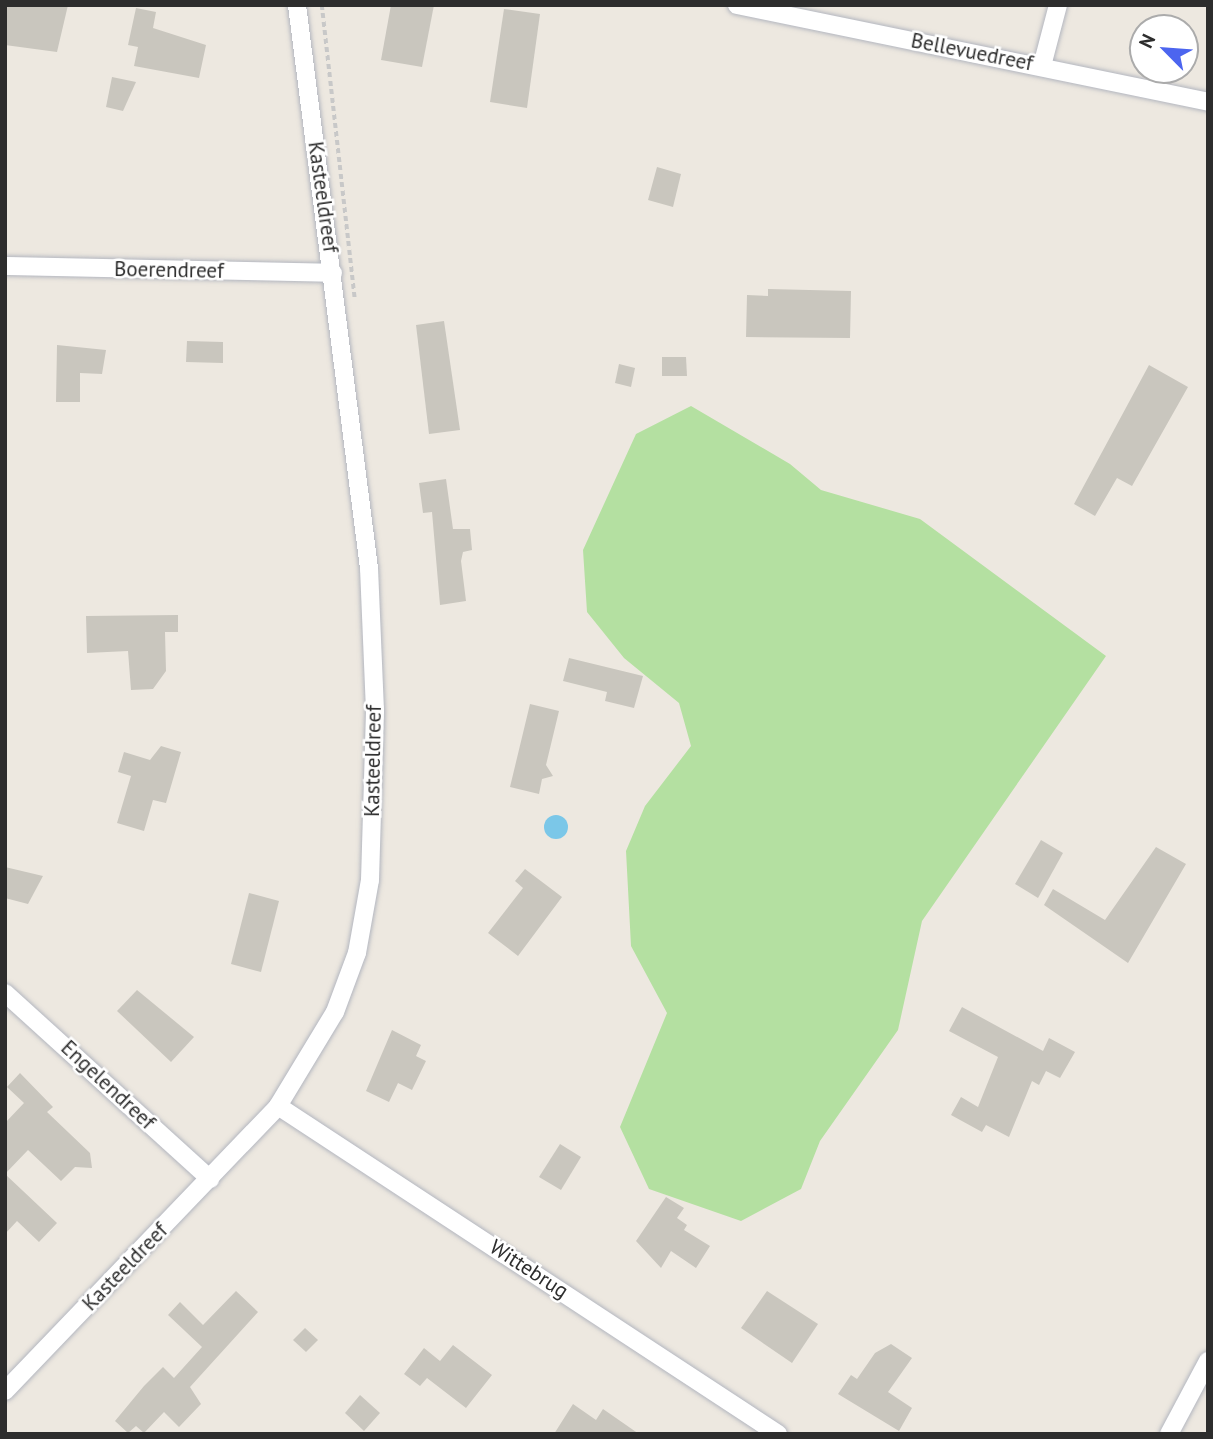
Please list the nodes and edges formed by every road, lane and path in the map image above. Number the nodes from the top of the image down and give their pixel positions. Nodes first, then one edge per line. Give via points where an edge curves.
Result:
1 (297, 5) edge
2 (322, 5) edge
3 (737, 5) edge
4 (1058, 5) edge
5 (1042, 66) junction
6 (1208, 102) edge
7 (5, 266) edge
8 (333, 273) junction
9 (351, 310) dead end
10 (5, 992) edge
11 (278, 1106) junction
12 (210, 1179) junction
13 (1208, 1361) edge
14 (5, 1391) edge
15 (778, 1434) edge
16 (1169, 1434) edge

1 - 8 street, Kasteeldreef
2 - 9 path via 358,286
3 - 5 street, Bellevuedreef
4 - 5 street
5 - 6 street, Bellevuedreef
7 - 8 street, Boerendreef
8 - 11 street, Kasteeldreef via 369,568 375,711 370,880 357,953 335,1013
10 - 12 street, Engelendreef
11 - 12 street, Kasteeldreef
11 - 15 street, Wittebrug
12 - 14 street, Kasteeldreef
13 - 16 street

